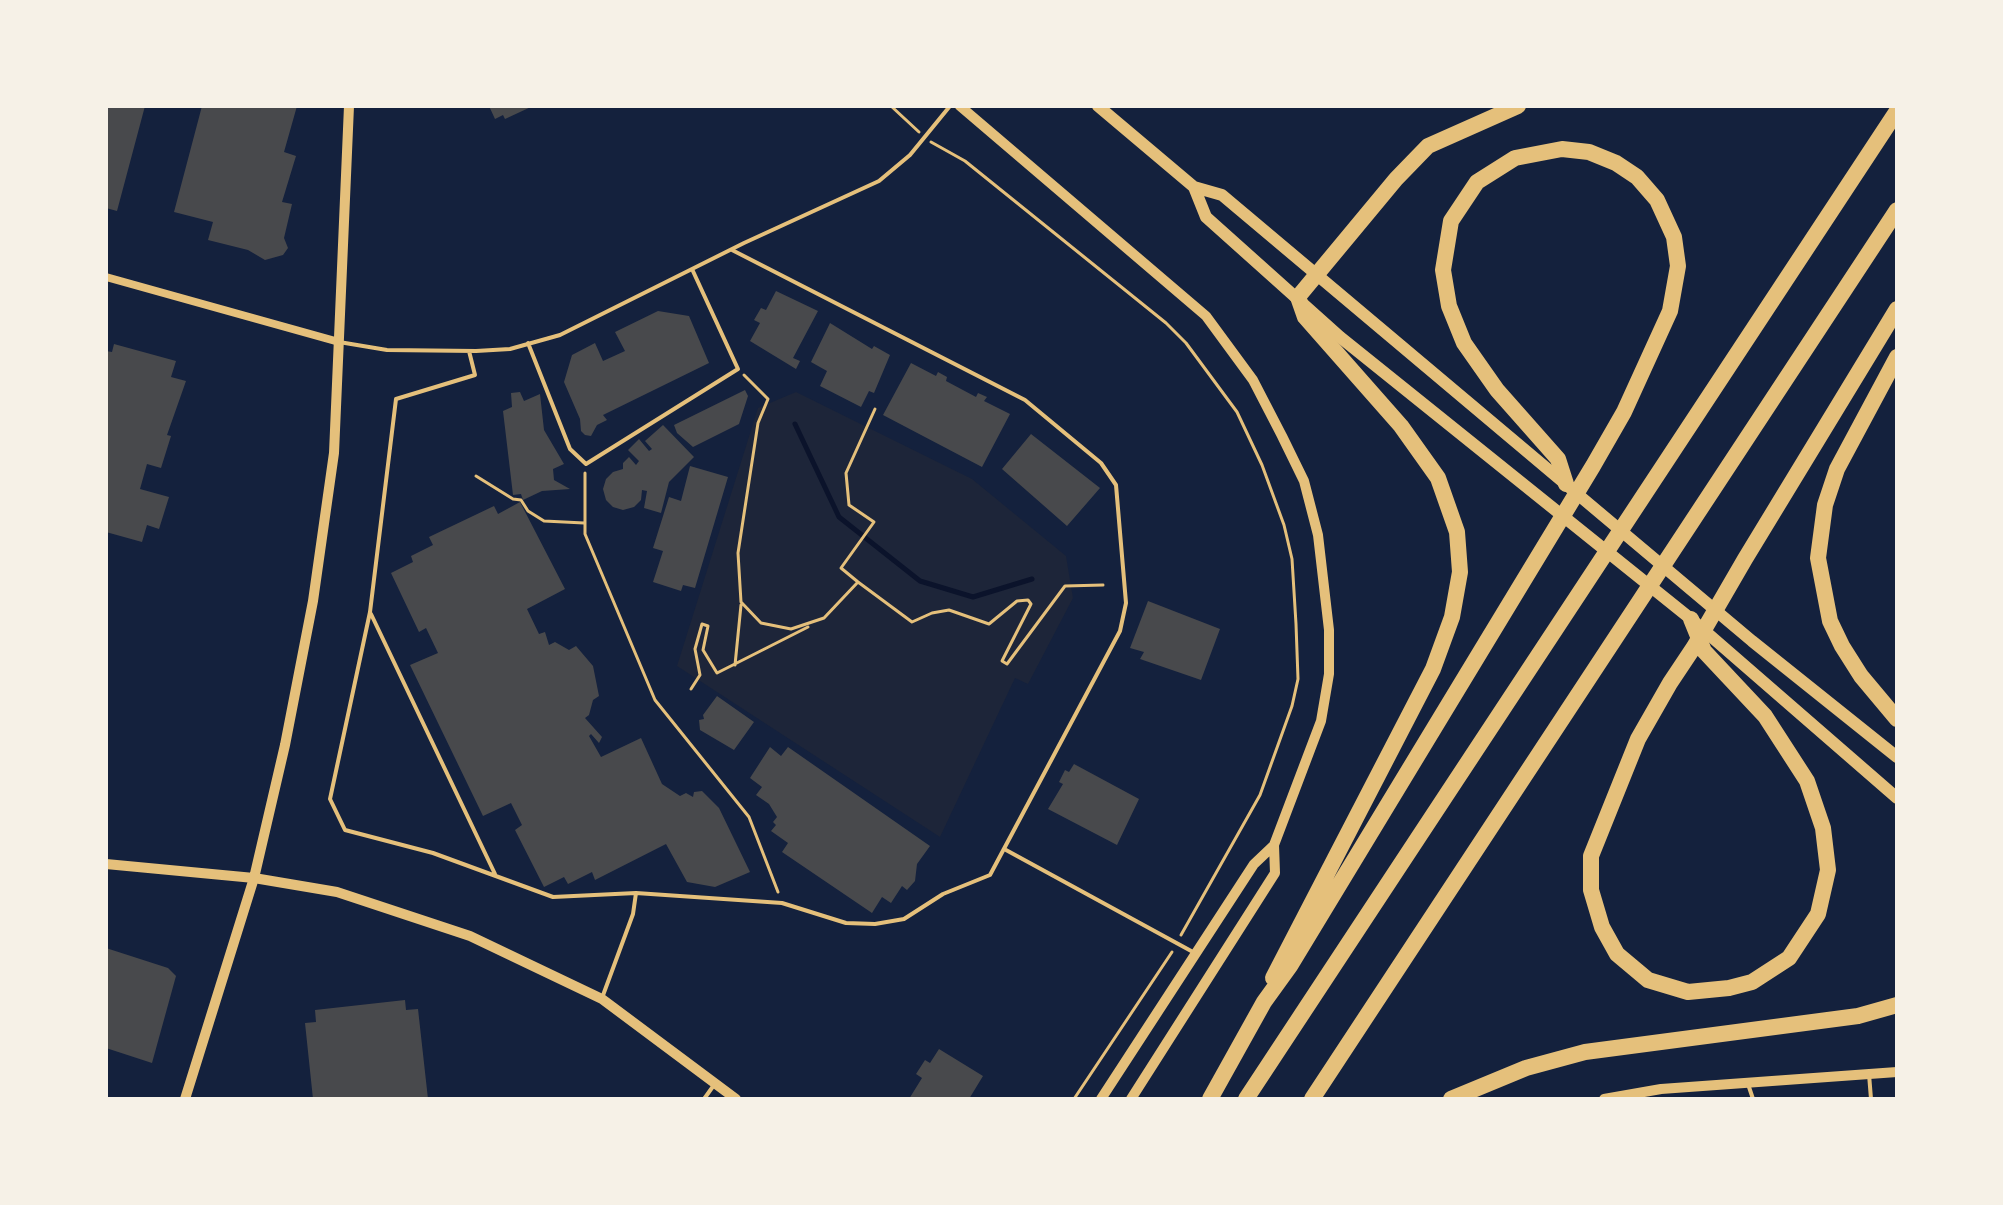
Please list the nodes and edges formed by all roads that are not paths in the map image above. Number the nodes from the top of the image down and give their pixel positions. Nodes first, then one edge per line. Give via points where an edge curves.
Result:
1 (349, 106) edge
2 (950, 106) edge
3 (960, 106) edge
4 (1098, 106) edge
5 (1518, 106) edge
6 (1897, 111) edge
7 (1194, 187) junction
8 (1897, 210) edge
9 (732, 250) junction
10 (692, 269) junction
11 (1318, 275) junction
12 (106, 277) edge
13 (1298, 297) junction
14 (1897, 309) edge
15 (339, 342) junction
16 (528, 343) junction
17 (469, 351) junction
18 (1897, 357) edge
19 (1543, 455) junction
20 (1566, 484) joint
21 (370, 612) junction
22 (1691, 619) junction
23 (1897, 719) edge
24 (1897, 757) edge
25 (1897, 798) edge
26 (1274, 845) junction
27 (1006, 850) junction
28 (106, 864) edge
29 (496, 875) junction
30 (254, 878) junction
31 (636, 893) junction
32 (1197, 954) junction
33 (602, 999) junction
34 (1264, 1002) junction
35 (1897, 1005) edge
36 (1897, 1072) edge
37 (1869, 1073) junction
38 (715, 1083) junction
39 (1748, 1084) junction
40 (185, 1099) edge
41 (704, 1099) edge
42 (736, 1099) edge
43 (1101, 1099) edge
44 (1131, 1099) edge
45 (1210, 1099) edge
46 (1246, 1099) edge
47 (1312, 1099) edge
48 (1451, 1099) edge
49 (1604, 1099) edge
50 (1753, 1099) edge
51 (1871, 1099) edge

1 - 15 street
2 - 9 lane via 879,181
3 - 26 street via 1206,316 1253,380 1304,481 1325,580 1329,674 1321,721
4 - 7 main road
5 - 11 highway via 1428,146
6 - 46 highway
7 - 11 main road via 1222,195
7 - 13 main road via 1206,217
8 - 47 highway
9 - 10 lane
9 - 27 lane via 1025,400 1110,473 1116,485 1125,580 1120,631
10 - 16 lane via 560,335
10 - 16 lane via 738,369 586,464 570,449
11 - 13 highway
11 - 19 main road
12 - 15 street
13 - 22 main road via 1340,337
13 - 34 highway via 1305,317 1401,426 1438,478 1457,532 1460,572 1452,617 1433,669 1280,961
14 - 22 highway via 1638,739 1591,856 1591,890 1617,954 1648,980 1688,992 1752,982 1789,958 1818,914 1826,882 1823,828 1807,781 1765,716 1704,651
15 - 17 lane via 387,350
15 - 30 street via 334,453 313,601
16 - 17 lane
17 - 21 lane via 475,375 396,399
18 - 23 highway via 1837,469 1825,505 1818,558 1826,606 1842,646
19 - 20 highway via 1558,459
19 - 34 highway via 1464,343 1446,290 1444,250 1458,206 1477,182 1529,153 1576,150 1627,169 1663,210 1678,266 1670,311 1593,466
20 - 24 main road
21 - 29 lane
21 - 29 lane via 330,799 345,830
22 - 25 main road
26 - 32 street via 1254,864
26 - 44 street via 1275,873
27 - 31 lane via 990,875 943,894 904,919 875,924 846,923 782,903
27 - 32 lane
28 - 30 street
29 - 31 lane via 553,897
30 - 33 street via 393,908 470,936
30 - 40 street
31 - 33 lane
32 - 43 street
33 - 38 street
34 - 45 highway
35 - 48 highway via 1843,1018 1585,1052 1526,1068
36 - 37 street
37 - 39 street
37 - 51 lane
38 - 41 lane
38 - 42 street
39 - 49 street via 1661,1089
39 - 50 lane

